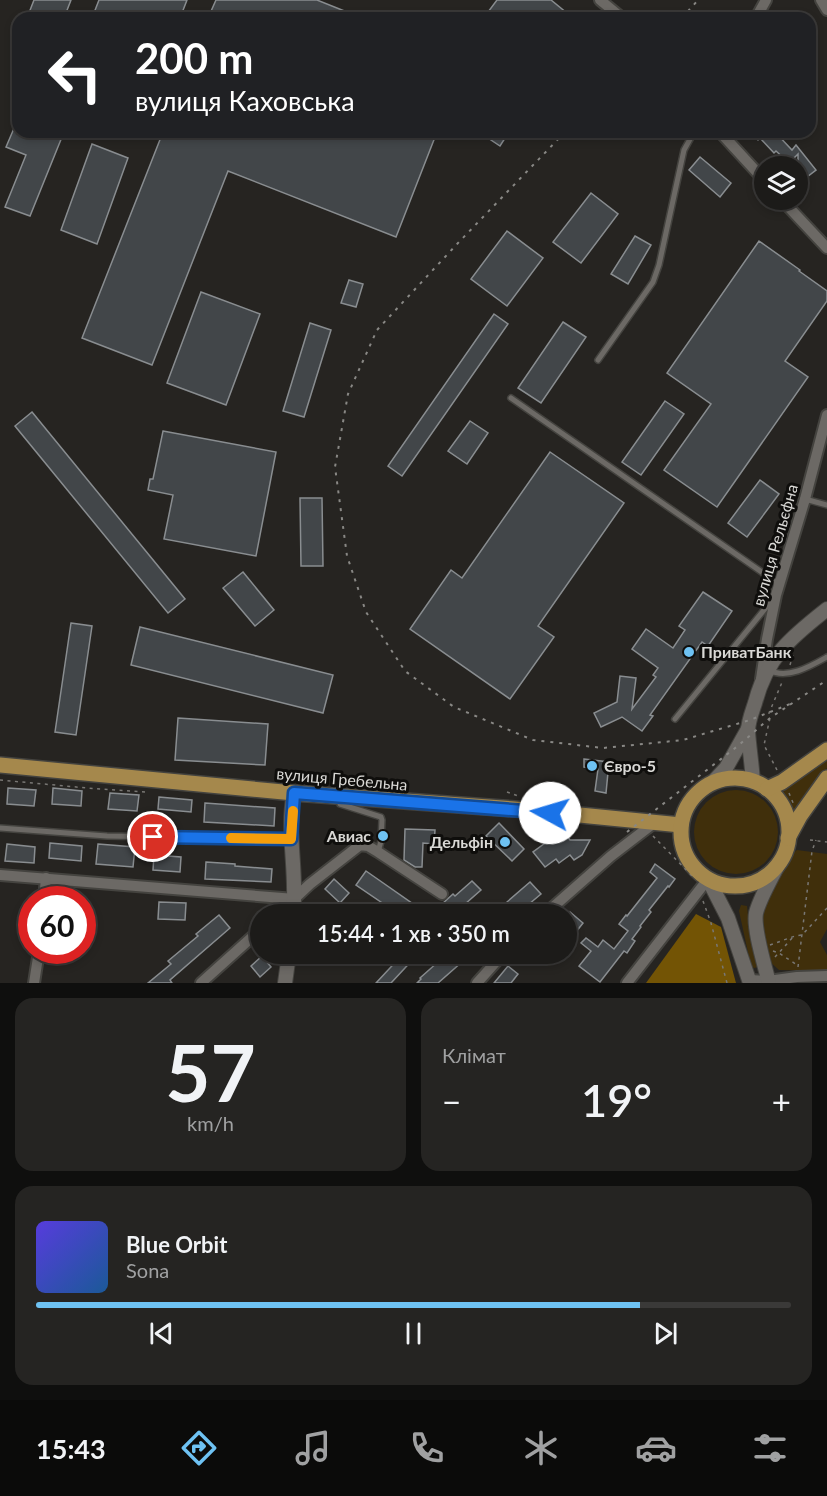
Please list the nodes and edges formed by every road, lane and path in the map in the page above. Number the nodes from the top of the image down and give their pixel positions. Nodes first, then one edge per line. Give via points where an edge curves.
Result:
1 (600, 0) edge
2 (821, 0) edge
3 (827, 10) edge
4 (615, 12) edge
5 (691, 138) edge
6 (726, 138) edge
7 (754, 169) edge
8 (791, 210) edge
9 (827, 248) edge
10 (598, 360) dead end
11 (511, 398) dead end
12 (827, 415) edge
13 (805, 499) junction
14 (827, 504) edge
15 (778, 590) junction
16 (827, 609) edge
17 (795, 652) dead end
18 (827, 657) edge
19 (767, 669) junction
20 (787, 672) junction
21 (760, 685) junction
22 (675, 719) dead end
23 (748, 729) junction
24 (827, 750) edge
25 (0, 765) edge
26 (779, 775) dead end
27 (827, 778) edge
28 (712, 783) junction
29 (760, 785) junction
30 (507, 792) dead end
31 (789, 793) dead end
32 (294, 797) junction
33 (340, 797) junction
34 (523, 797) dead end
35 (796, 808) dead end
36 (654, 823) junction
37 (681, 825) junction
38 (0, 828) edge
39 (788, 838) junction
40 (291, 839) junction
41 (810, 840) dead end
42 (816, 840) junction
43 (827, 842) edge
44 (378, 852) junction
45 (780, 861) junction
46 (0, 874) edge
47 (46, 878) junction
48 (708, 879) junction
49 (45, 886) edge
50 (442, 894) dead end
51 (295, 899) junction
52 (289, 904) edge
53 (294, 904) edge
54 (556, 904) edge
55 (827, 908) edge
56 (802, 935) junction
57 (795, 936) junction
58 (250, 940) edge
59 (761, 948) junction
60 (779, 953) junction
61 (774, 959) dead end
62 (37, 964) edge
63 (288, 964) edge
64 (494, 964) edge
65 (827, 976) edge
66 (207, 981) edge
67 (749, 981) edge
68 (769, 982) edge
69 (34, 983) edge
70 (285, 983) edge
71 (477, 983) edge
72 (627, 983) edge

1 - 4 street
2 - 3 street
5 - 10 lane via 684,150 653,282
6 - 7 street
8 - 9 street
11 - 15 lane
12 - 13 street, вулиця Рельєфна
13 - 14 lane
13 - 15 street, вулиця Рельєфна
15 - 21 street, вулиця Рельєфна
15 - 22 lane
16 - 19 street, вулиця Рельєфна via 796,635
17 - 20 path
18 - 20 lane
19 - 20 lane
19 - 21 street, вулиця Рельєфна
20 - 26 path via 769,713 764,745
21 - 23 street, вулиця Рельєфна
23 - 28 street via 726,768
23 - 29 street
24 - 29 main road via 782,782
25 - 32 main road, вулиця Гребельна
27 - 39 main road
28 - 29 main road via 740,779
28 - 37 main road via 691,800
29 - 39 main road via 784,811
30 - 34 path
31 - 35 path
32 - 33 main road, вулиця Гребельна
32 - 40 street
33 - 36 main road, вулиця Гребельна
33 - 44 lane via 340,804 381,817
36 - 37 main road, вулиця Гребельна
36 - 54 street
37 - 48 main road via 689,862
38 - 40 lane via 107,836
39 - 45 main road
40 - 51 street
41 - 42 path
42 - 43 path
42 - 56 path
44 - 50 street
44 - 51 street via 360,845
45 - 48 main road via 755,882 740,886
45 - 59 street via 756,915
46 - 47 street
47 - 49 street
47 - 51 street
48 - 67 street via 728,918
48 - 72 street
51 - 52 street
51 - 53 street
55 - 56 path
56 - 57 path
56 - 60 path via 798,966
57 - 59 path
57 - 60 path
58 - 66 street
59 - 60 path
59 - 68 street
60 - 61 path
62 - 69 street
63 - 70 street
64 - 71 street
65 - 68 street
67 - 68 street

